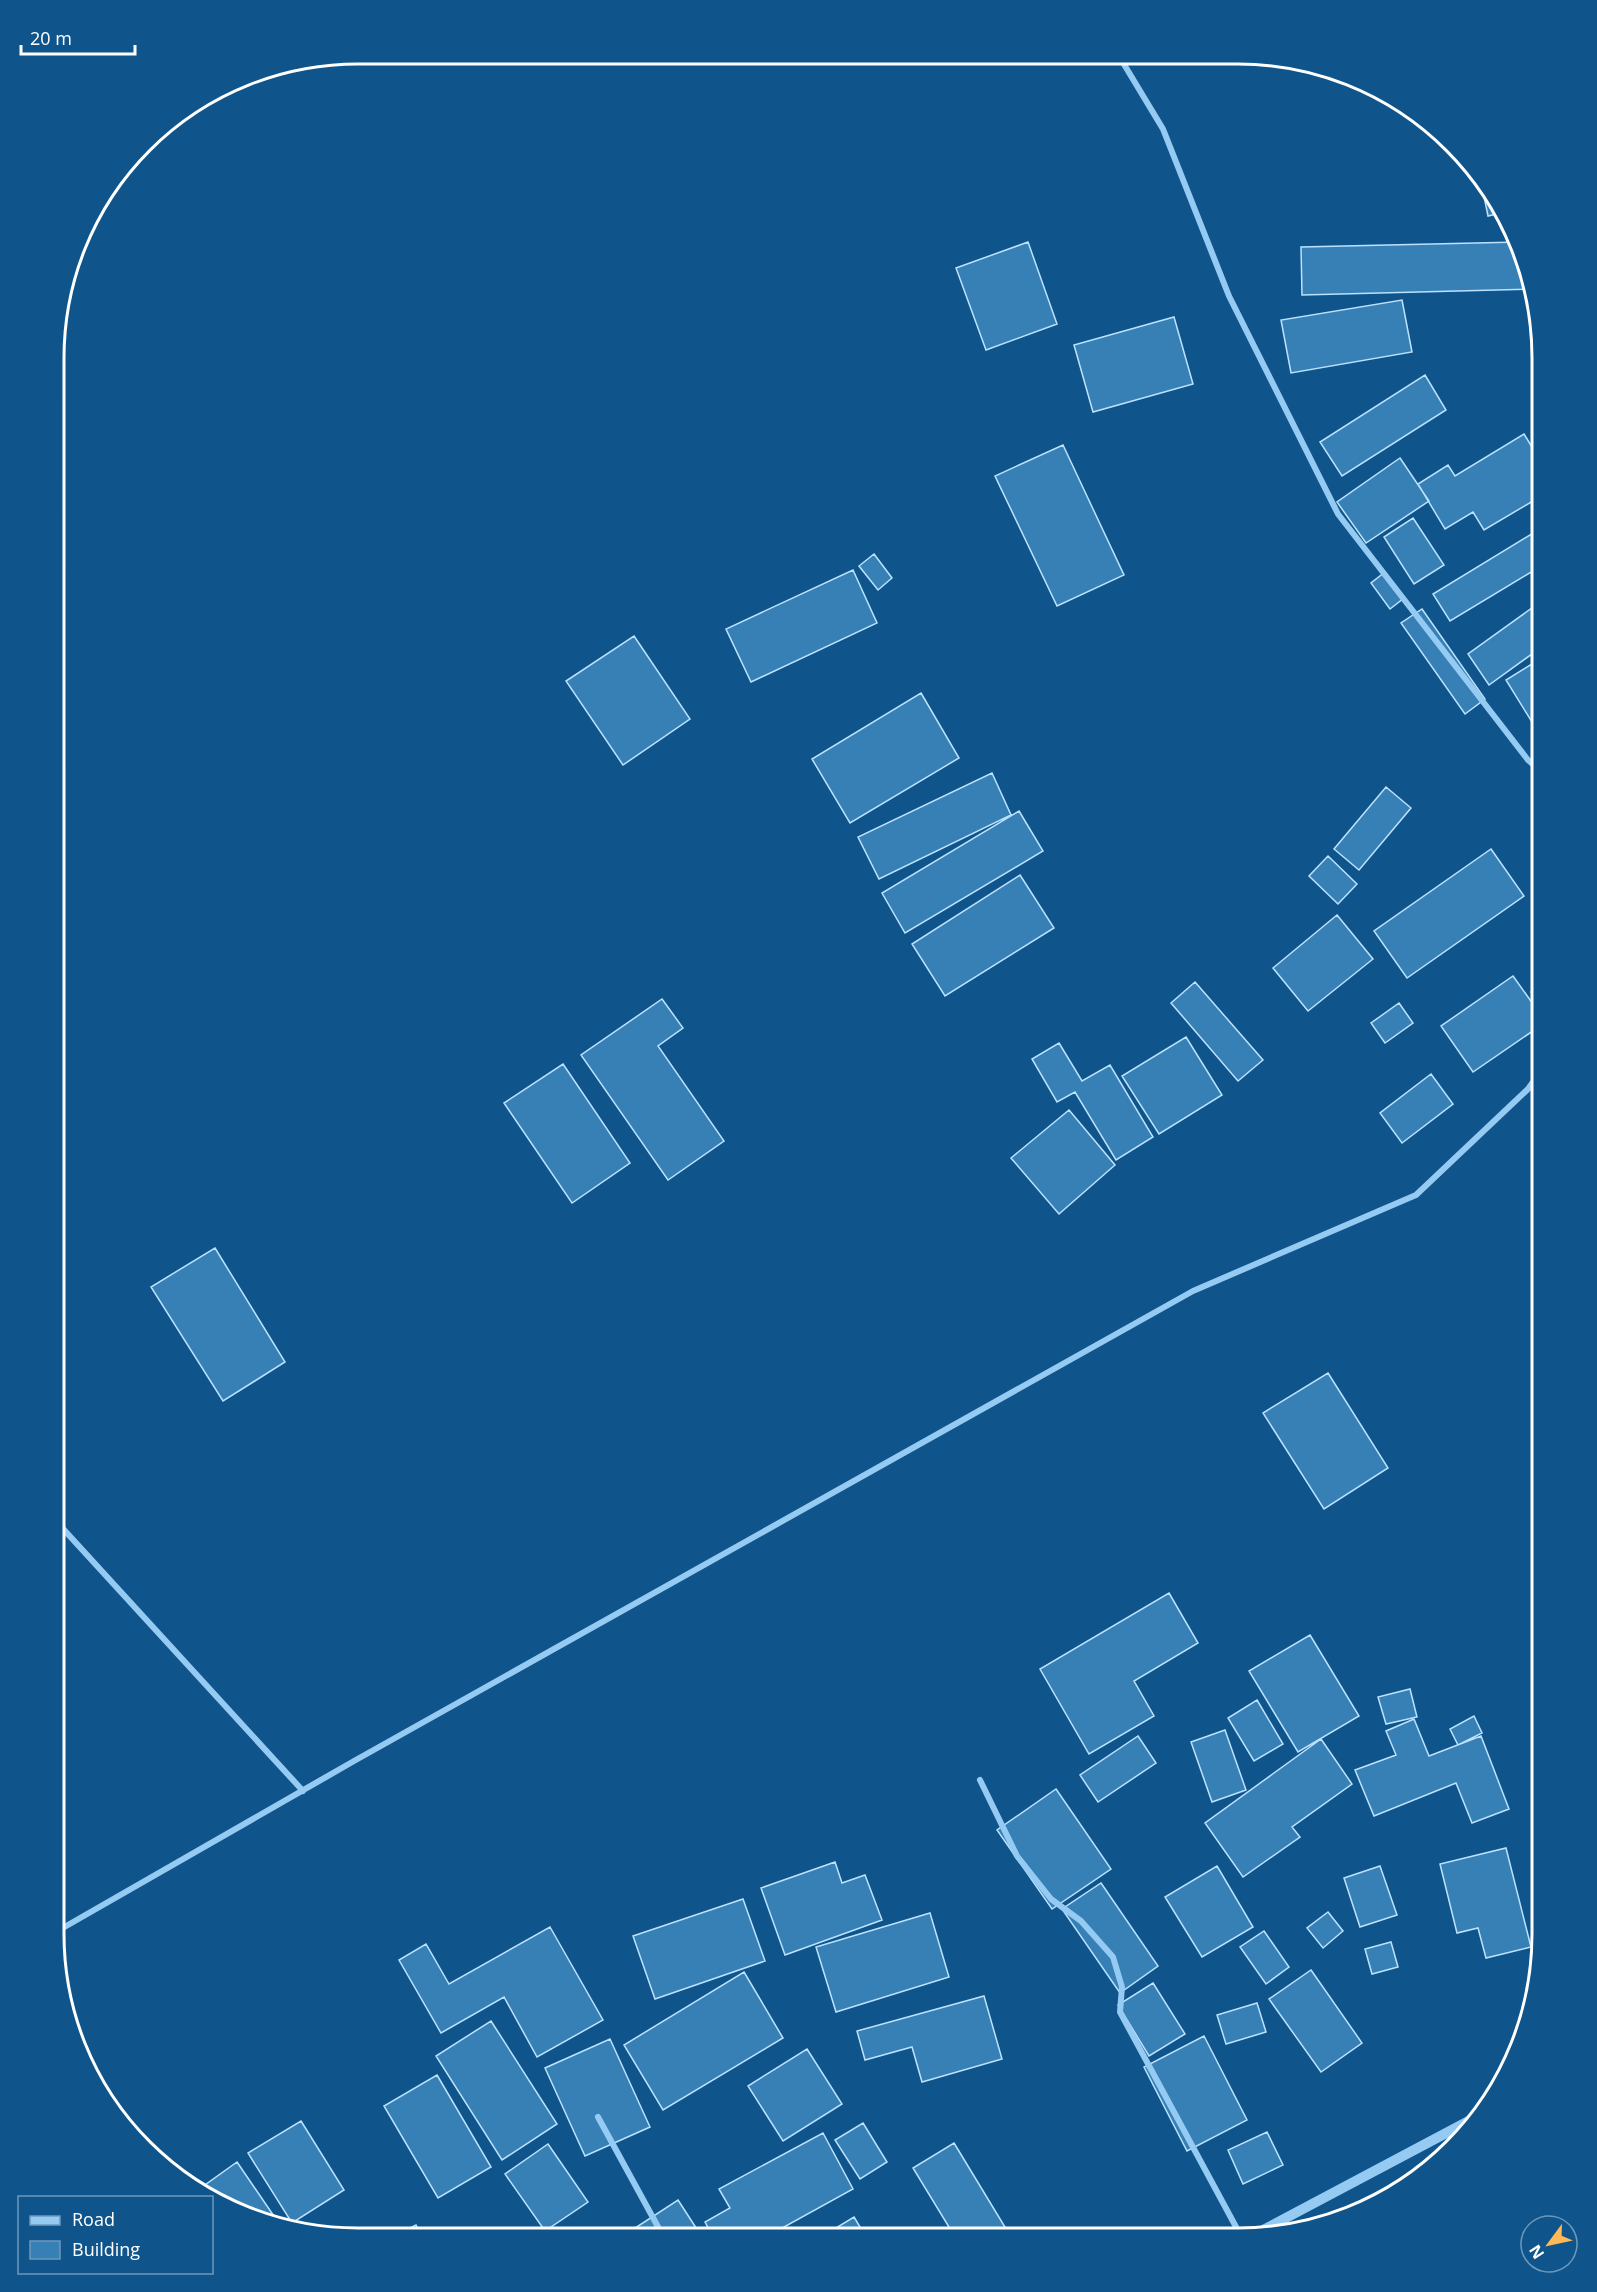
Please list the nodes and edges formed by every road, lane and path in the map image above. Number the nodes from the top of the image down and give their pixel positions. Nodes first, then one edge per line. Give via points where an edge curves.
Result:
1 (1124, 64) edge
2 (1532, 763) edge
3 (1532, 1083) edge
4 (64, 1530) edge
5 (980, 1780) dead end
6 (303, 1791) junction
7 (64, 1927) edge
8 (598, 2117) dead end
9 (1462, 2124) edge
10 (1269, 2226) edge
11 (659, 2228) edge
12 (1237, 2228) edge

1 - 2 street via 1163,129 1229,296 1338,514
3 - 6 street via 1416,1195 1193,1291
4 - 6 street
5 - 12 street via 1017,1856 1051,1899 1081,1921 1113,1957 1122,1987 1120,2012
6 - 7 street
8 - 11 street
9 - 10 street

